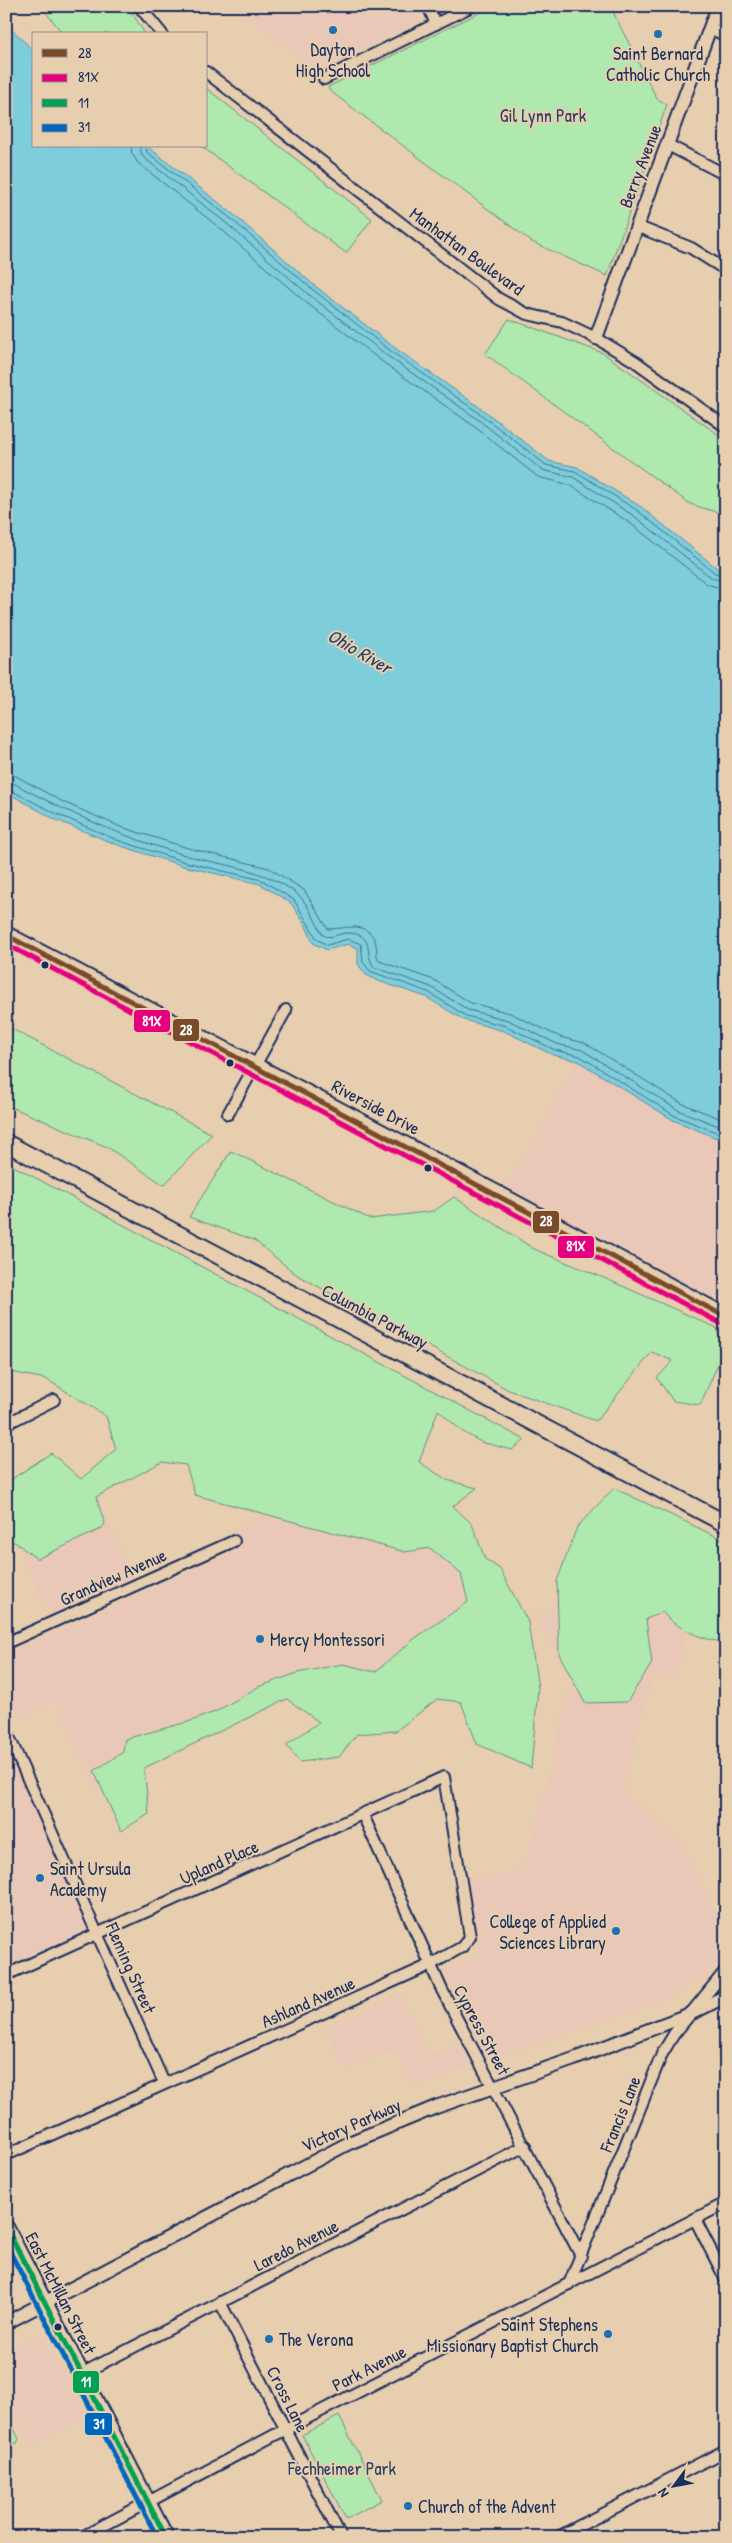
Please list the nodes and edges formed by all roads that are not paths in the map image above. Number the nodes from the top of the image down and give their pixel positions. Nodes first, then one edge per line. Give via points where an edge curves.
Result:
1 (139, 6) edge
2 (428, 6) edge
3 (472, 6) edge
4 (718, 6) edge
5 (436, 24) junction
6 (710, 28) junction
7 (160, 32) edge
8 (726, 36) edge
9 (208, 74) edge
10 (324, 79) dead end
11 (668, 145) junction
12 (726, 175) edge
13 (636, 226) junction
14 (726, 270) edge
15 (596, 338) junction
16 (726, 427) edge
17 (6, 935) edge
18 (286, 1010) dead end
19 (256, 1065) junction
20 (228, 1114) dead end
21 (6, 1143) edge
22 (726, 1317) edge
23 (54, 1400) dead end
24 (6, 1424) edge
25 (726, 1524) edge
26 (234, 1541) dead end
27 (6, 1643) edge
28 (6, 1730) edge
29 (444, 1777) joint
30 (363, 1815) junction
31 (98, 1934) junction
32 (430, 1965) junction
33 (726, 1970) edge
34 (6, 1975) edge
35 (726, 1996) edge
36 (690, 2014) junction
37 (164, 2083) junction
38 (493, 2086) junction
39 (525, 2146) junction
40 (6, 2155) edge
41 (726, 2203) edge
42 (695, 2219) junction
43 (6, 2227) edge
44 (581, 2256) junction
45 (726, 2280) edge
46 (569, 2284) junction
47 (45, 2302) junction
48 (220, 2302) junction
49 (6, 2323) edge
50 (82, 2374) junction
51 (286, 2429) junction
52 (726, 2450) edge
53 (148, 2502) junction
54 (82, 2537) edge
55 (166, 2537) edge
56 (341, 2537) edge
57 (558, 2537) edge

1 - 7 street
2 - 5 street
3 - 5 street
4 - 6 street, Berry Avenue
5 - 10 street
6 - 8 street
6 - 11 street, Berry Avenue
9 - 15 street, Manhattan Boulevard via 499,299 527,314 562,322
11 - 12 street
11 - 13 street, Berry Avenue
13 - 14 street via 690,248
13 - 15 street, Berry Avenue
15 - 16 street, Manhattan Boulevard via 636,362
17 - 19 main road, Riverside Drive
18 - 19 street
19 - 20 street
19 - 22 main road, Riverside Drive
21 - 25 main road, Columbia Parkway
23 - 24 street
26 - 27 street, Grandview Avenue
28 - 31 street, Fleming Street
29 - 30 street, Upland Place
29 - 32 street, Ashland Avenue via 470,1937 462,1947
30 - 31 street, Upland Place
30 - 32 street, Cypress Street
31 - 34 street, Upland Place
31 - 37 street, Fleming Street
32 - 37 street, Ashland Avenue
32 - 38 street, Cypress Street
33 - 36 street, Francis Lane
35 - 36 street, Victory Parkway
36 - 38 street, Victory Parkway
36 - 44 street, Francis Lane via 662,2054
37 - 40 street, Ashland Avenue
38 - 39 street, Cypress Street
38 - 47 street, Victory Parkway via 384,2127 324,2155
39 - 44 street, Cypress Street
39 - 48 street, Laredo Avenue
41 - 42 street, Park Avenue
42 - 45 street
42 - 46 street, Park Avenue
43 - 47 main road, East McMillan Street
44 - 46 street, Francis Lane
46 - 51 street, Park Avenue
47 - 49 street, Victory Parkway
47 - 50 main road, East McMillan Street
48 - 50 street, Laredo Avenue
48 - 51 street, Cross Lane
50 - 53 main road, East McMillan Street
51 - 53 street, Park Avenue
51 - 56 street, Cross Lane
52 - 57 street
53 - 54 street, Park Avenue
53 - 55 main road, East McMillan Street

